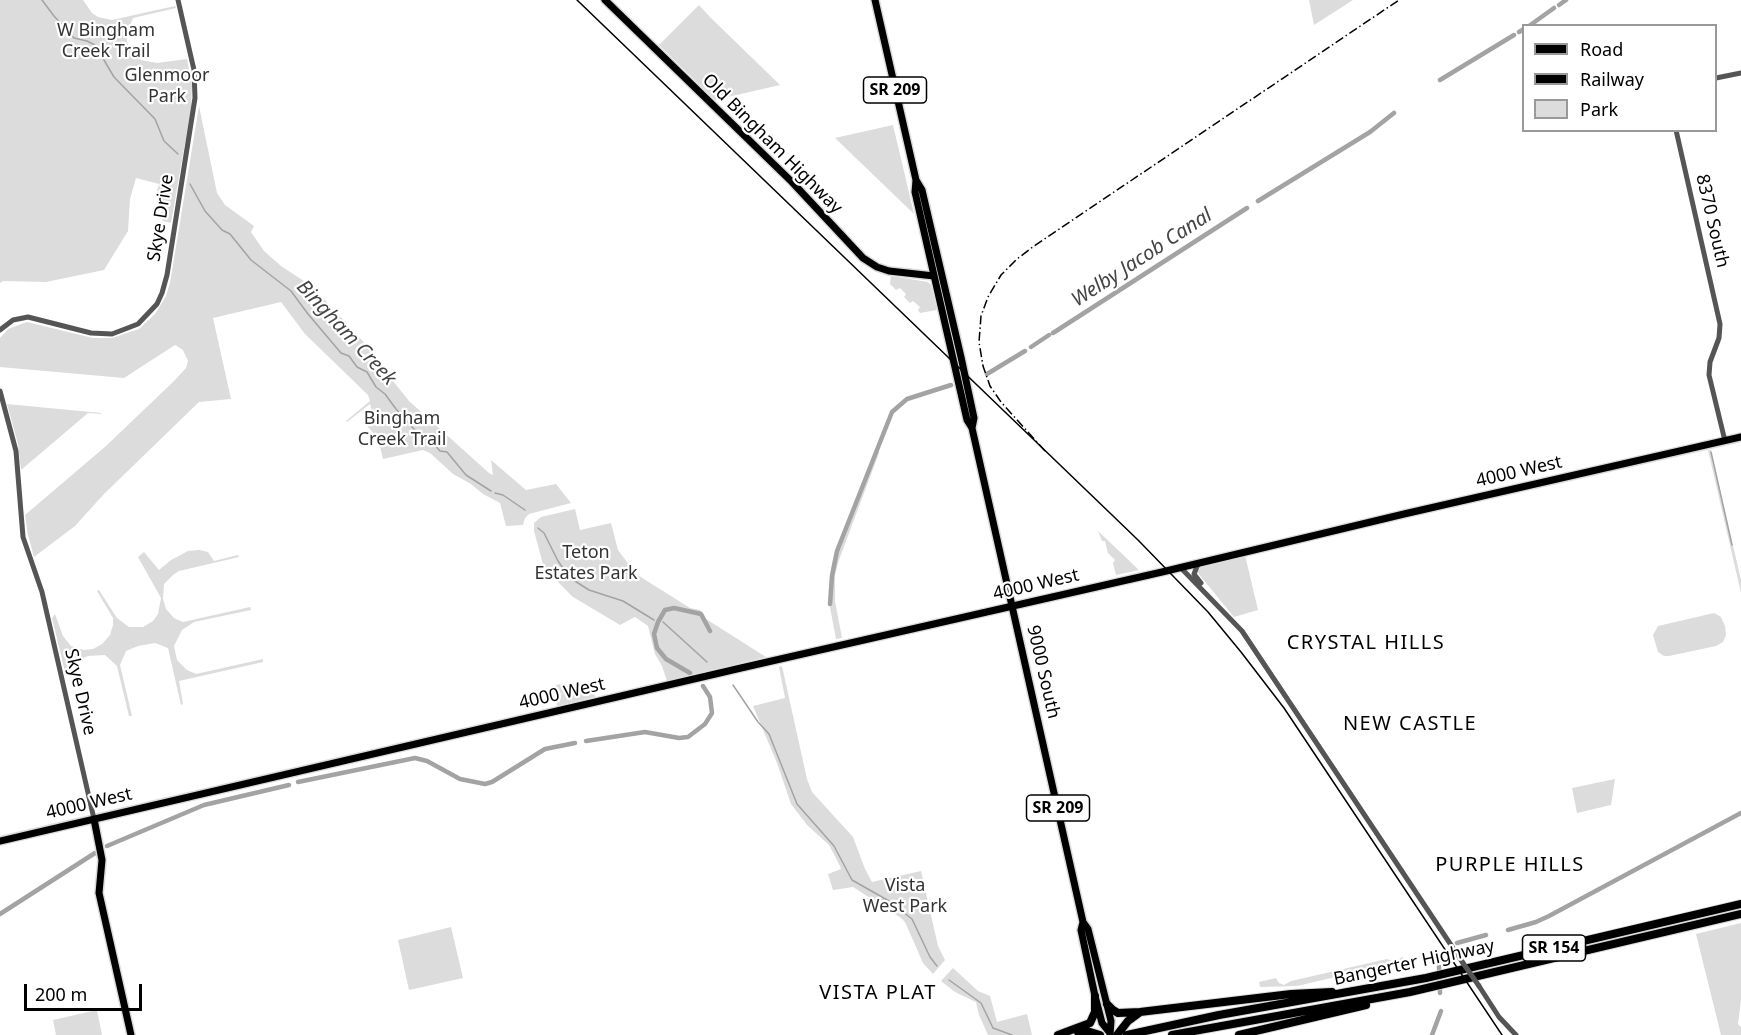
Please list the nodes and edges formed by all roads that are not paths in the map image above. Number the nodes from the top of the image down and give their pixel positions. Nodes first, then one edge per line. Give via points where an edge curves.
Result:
1 (178, 0) edge
2 (605, 0) edge
3 (875, 0) edge
4 (1741, 72) edge
5 (1717, 78) edge
6 (1676, 132) edge
7 (916, 180) junction
8 (934, 276) junction
9 (0, 330) edge
10 (961, 357) junction
11 (0, 391) edge
12 (972, 428) junction
13 (1741, 438) edge
14 (1725, 441) junction
15 (1201, 562) junction
16 (1180, 567) junction
17 (1213, 599) junction
18 (1012, 606) junction
19 (94, 819) junction
20 (0, 841) edge
21 (1741, 904) edge
22 (1741, 914) edge
23 (1083, 922) junction
24 (1367, 990) junction
25 (1400, 994) junction
26 (1095, 996) junction
27 (1107, 1004) junction
28 (1140, 1012) junction
29 (1112, 1034) edge
30 (131, 1035) edge
31 (1058, 1035) edge
32 (1068, 1035) edge
33 (1100, 1035) edge
34 (1128, 1035) edge
35 (1172, 1035) edge
36 (1239, 1035) edge
37 (1515, 1035) edge

1 - 9 street, Skye Drive via 194,70 195,98 167,274 157,304 138,324 112,334 91,333 28,317 13,320
2 - 8 main road, Old Bingham Highway via 785,174 863,258 889,271
3 - 7 main road, 9000 South / SR 209
4 - 5 street
6 - 14 street, 8370 South via 1720,324 1710,375
7 - 8 main road, 9000 South / SR 209 via 915,192
7 - 10 main road, 9000 South / SR 209 via 922,190
8 - 10 main road
8 - 12 main road, 9000 South / SR 209
10 - 12 main road, 9000 South / SR 209 via 974,418
11 - 19 street, Skye Drive via 15,452 23,537 42,592
12 - 18 main road, 9000 South / SR 209
13 - 14 main road, 4000 West
14 - 15 main road, 4000 West
15 - 16 main road, 4000 West
15 - 17 street via 1194,574
16 - 17 street
16 - 18 main road, 4000 West
17 - 37 street, bridge via 1242,631 1499,1017
18 - 19 main road, 4000 West
18 - 23 main road, 9000 South / SR 209
19 - 20 main road, 4000 West
19 - 30 main road, Skye Drive via 102,857 99,893
21 - 24 highway, Bangerter Highway / SR 154
22 - 25 highway, Bangerter Highway / SR 154
23 - 26 main road, 9000 South / SR 209 via 1081,930
23 - 27 main road, 9000 South / SR 209
24 - 28 highway via 1291,994
24 - 34 highway, Bangerter Highway / SR 154
25 - 35 highway, Bangerter Highway / SR 154
25 - 36 highway
26 - 29 main road, 9000 South / SR 209 via 1102,1023
26 - 31 highway via 1090,1023
27 - 28 highway via 1118,1013
27 - 29 main road, 9000 South / SR 209
28 - 29 highway
32 - 33 highway via 1087,1031

